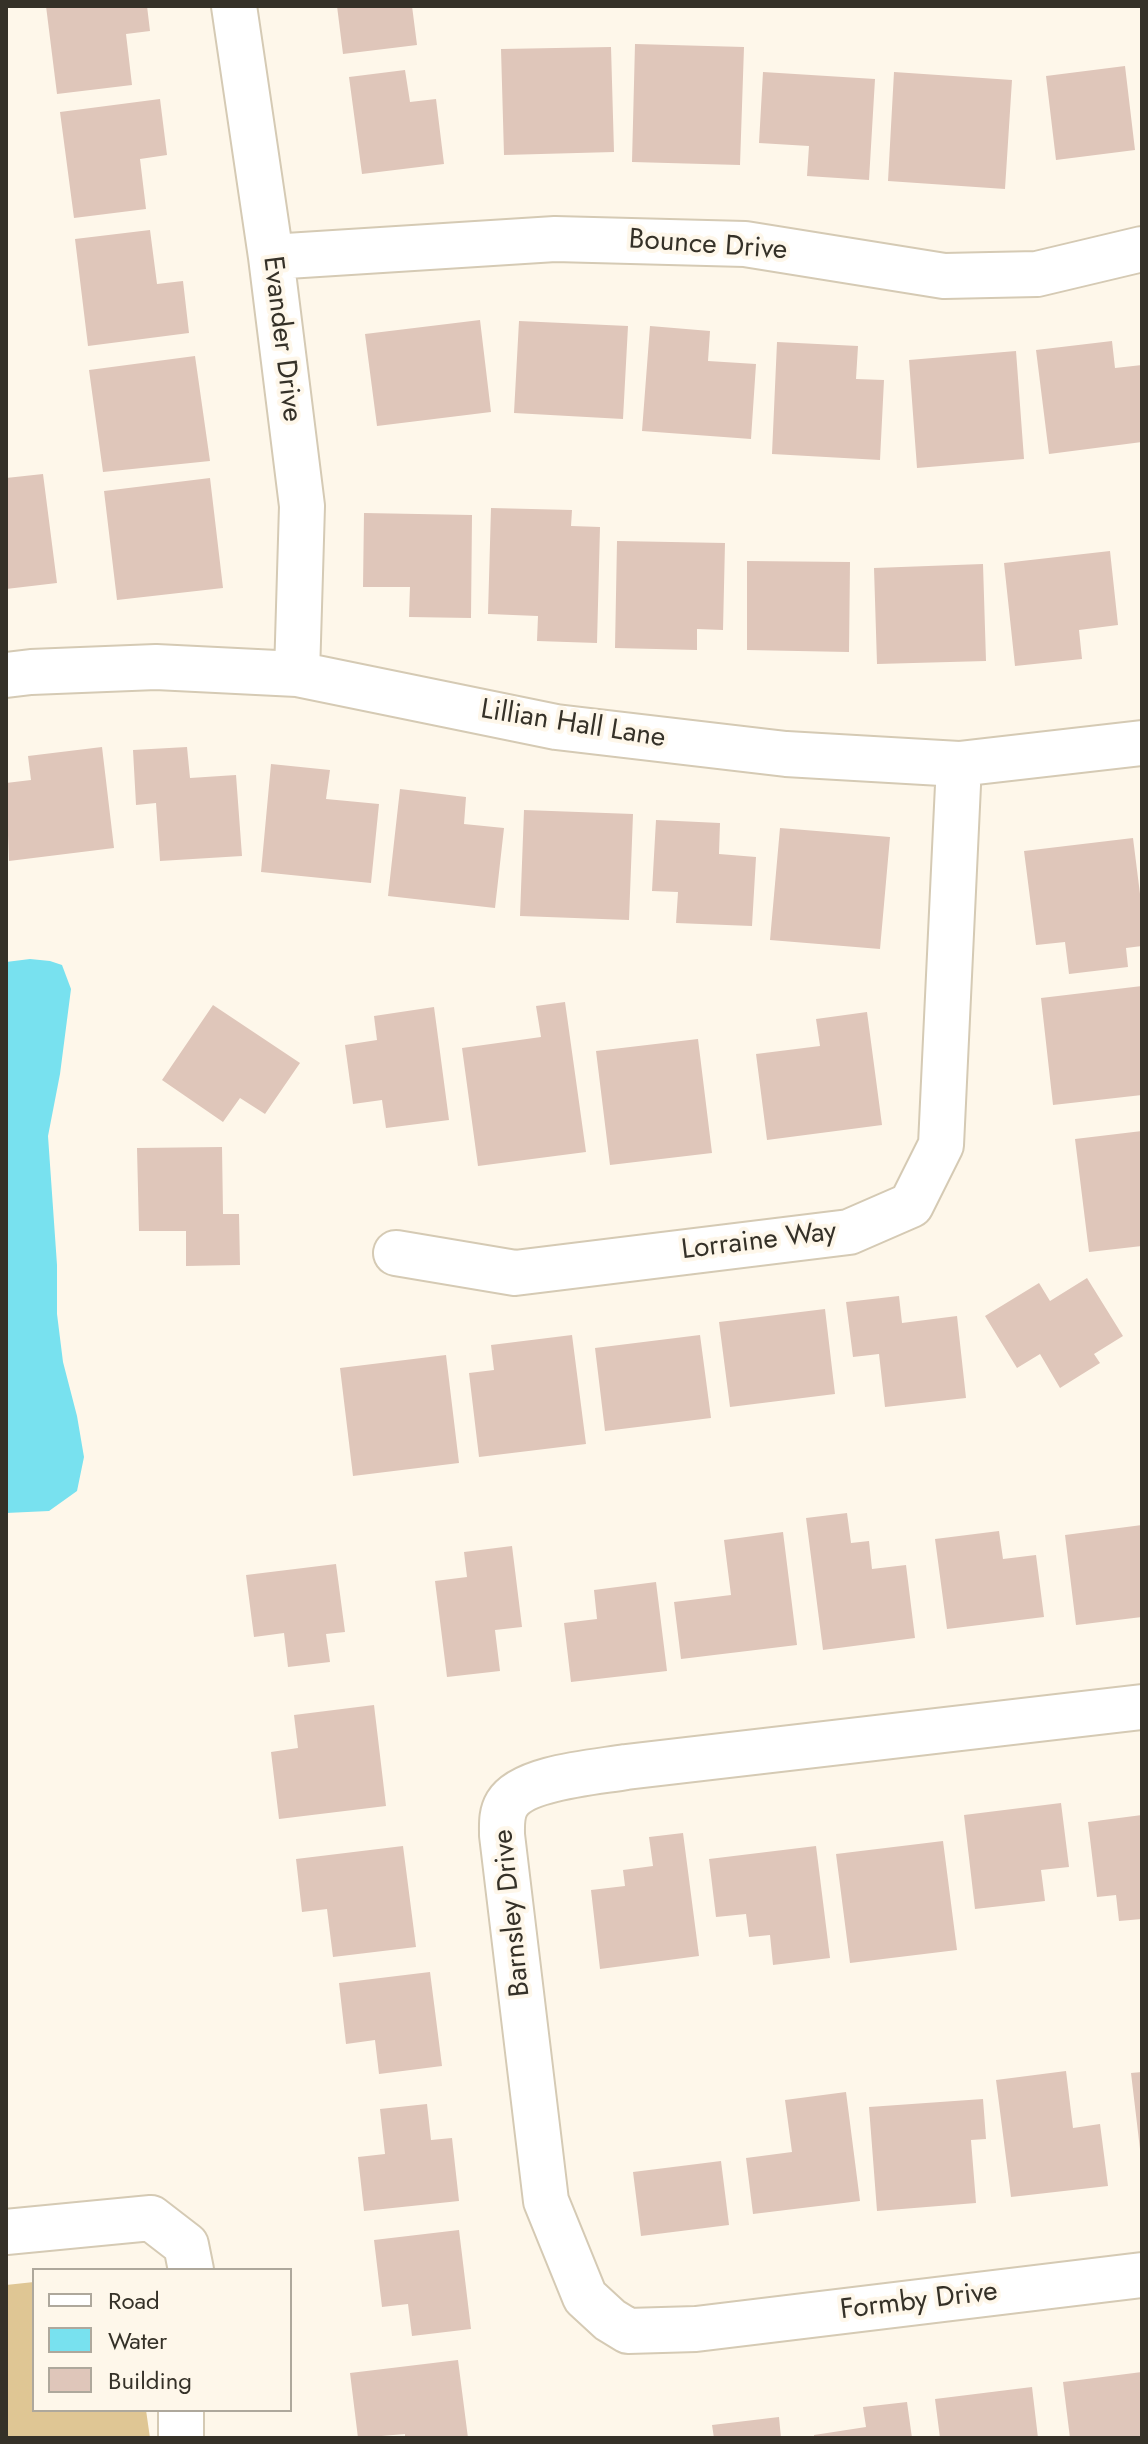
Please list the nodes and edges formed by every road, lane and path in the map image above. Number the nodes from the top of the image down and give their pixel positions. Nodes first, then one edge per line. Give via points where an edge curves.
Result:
1 (234, 6) edge
2 (1142, 249) edge
3 (271, 257) junction
4 (297, 674) junction
5 (6, 675) edge
6 (1142, 743) edge
7 (959, 764) junction
8 (396, 1253) dead end
9 (1142, 1707) edge
10 (6, 2232) edge
11 (191, 2268) edge
12 (1142, 2275) edge
13 (696, 2329) joint
14 (181, 2412) edge
15 (181, 2438) edge

1 - 3 street, Evander Drive
2 - 3 street, Bounce Drive via 1037,274 944,276 745,244 555,239
3 - 4 street, Evander Drive via 302,506
4 - 5 street, Lillian Hall Lane via 156,667
4 - 7 street, Lillian Hall Lane via 556,727 786,754
6 - 7 street, Lillian Hall Lane
7 - 8 street, Lorraine Way via 941,1145 911,1205 849,1232 515,1273
9 - 13 street, Barnsley Drive via 626,1767 551,1780 508,1801 502,1816 503,1858 546,2201 585,2297 610,2320 628,2331
10 - 11 street via 151,2218 186,2245
12 - 13 street, Formby Drive
14 - 15 street

